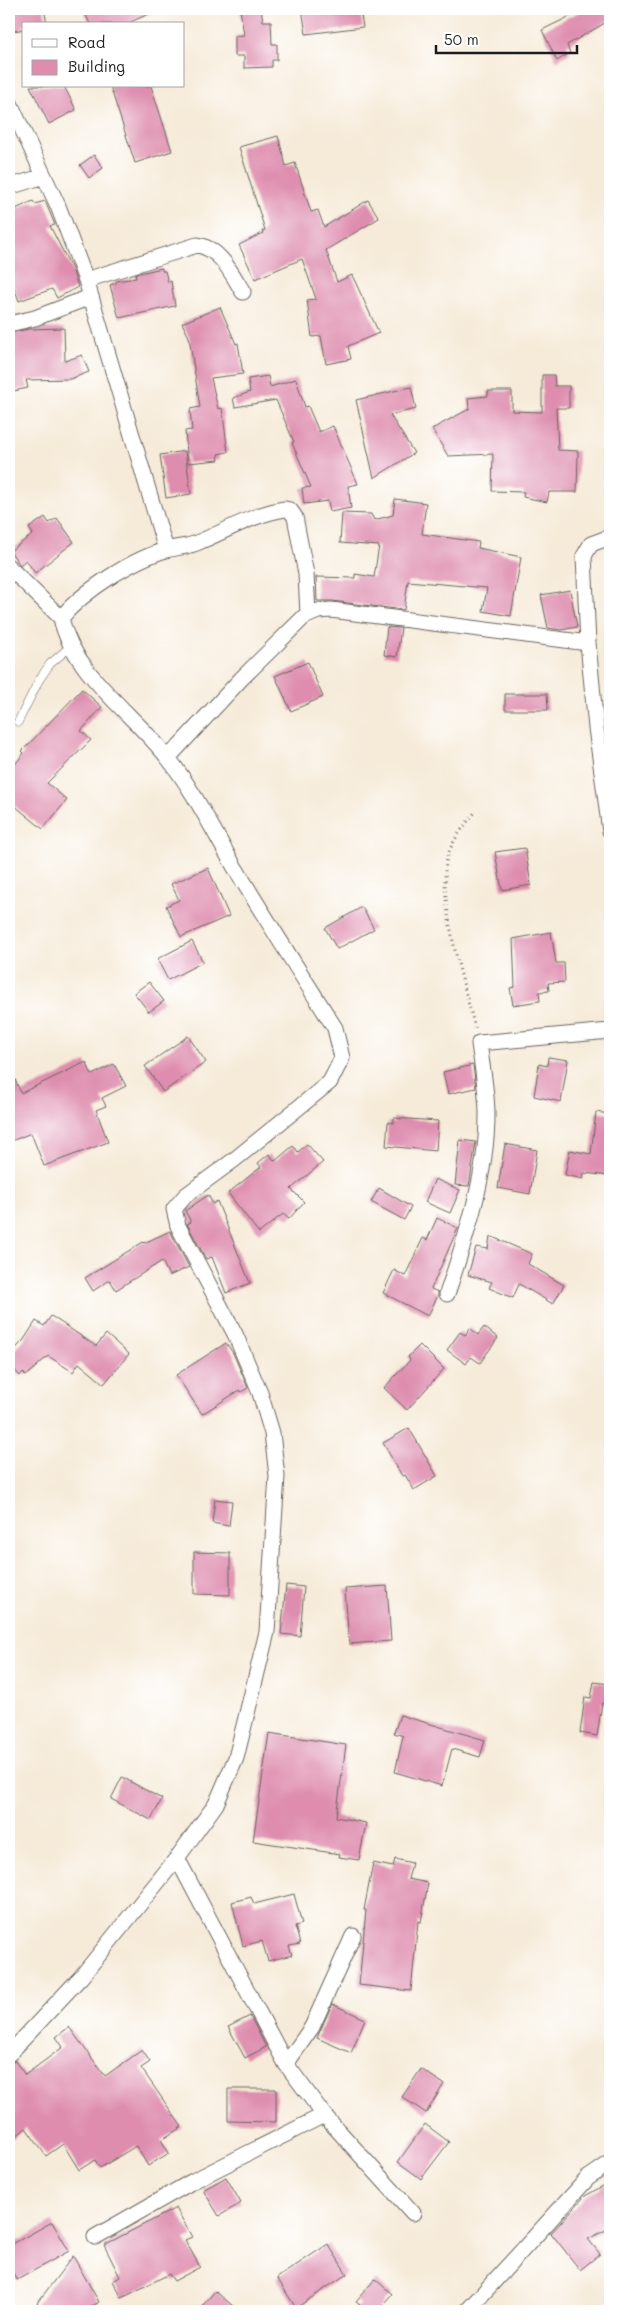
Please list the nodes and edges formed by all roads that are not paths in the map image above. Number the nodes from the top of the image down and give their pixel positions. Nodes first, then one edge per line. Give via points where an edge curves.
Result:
1 (9, 101) edge
2 (44, 176) junction
3 (9, 187) edge
4 (86, 280) junction
5 (244, 292) dead end
6 (90, 297) junction
7 (9, 324) edge
8 (610, 537) edge
9 (166, 550) junction
10 (9, 567) edge
11 (308, 616) junction
12 (61, 618) junction
13 (588, 643) junction
14 (71, 646) junction
15 (18, 722) dead end
16 (168, 758) junction
17 (610, 831) edge
18 (610, 1031) edge
19 (447, 1294) dead end
20 (177, 1858) junction
21 (353, 1936) dead end
22 (9, 2054) edge
23 (286, 2064) junction
24 (324, 2114) junction
25 (610, 2163) edge
26 (413, 2213) dead end
27 (95, 2237) dead end
28 (467, 2311) edge

1 - 2 street
2 - 3 street
2 - 4 street
4 - 5 street via 197,245 207,246 215,252
4 - 6 street
6 - 7 street
6 - 9 street
8 - 13 street via 591,544 584,556
9 - 11 street via 196,544 280,510 290,510 295,517 306,574
9 - 12 street via 138,560 73,604
10 - 12 street
11 - 13 street via 331,610
11 - 16 street via 241,679
12 - 14 street
13 - 17 street
14 - 15 lane via 50,664
14 - 16 street via 101,687
16 - 20 street via 335,1028 342,1058 330,1082 186,1195 174,1209 178,1226 235,1334 260,1393 272,1432 278,1476 267,1632 236,1758 216,1804
18 - 19 street via 478,1043 486,1089 487,1130 475,1210
20 - 22 street via 63,1997
20 - 23 street
21 - 23 street via 312,2027
23 - 24 street
24 - 26 street
24 - 27 street via 193,2180
25 - 28 street via 588,2178

